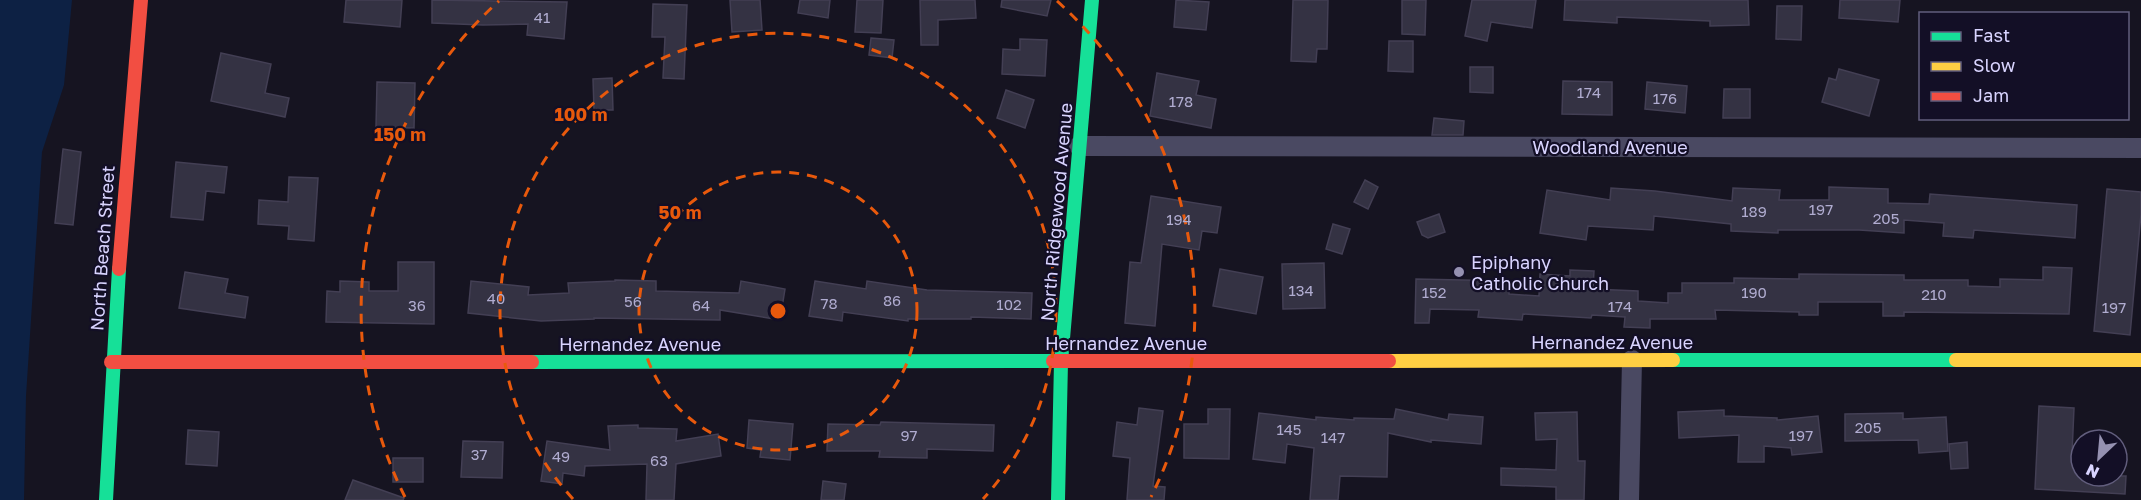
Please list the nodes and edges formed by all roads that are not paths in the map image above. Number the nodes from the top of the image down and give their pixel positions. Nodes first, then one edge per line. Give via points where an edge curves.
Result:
1 (141, 0) edge
2 (1092, 0) edge
3 (1079, 146) junction
4 (2141, 148) edge
5 (1632, 360) junction
6 (2141, 360) edge
7 (111, 362) junction
8 (1061, 362) junction
9 (106, 500) edge
10 (1058, 500) edge
11 (1629, 500) edge

1 - 7 street, North Beach Street
2 - 3 street, North Ridgewood Avenue
3 - 4 street, Woodland Avenue
3 - 8 street, North Ridgewood Avenue
5 - 6 street, Hernandez Avenue
5 - 8 street, Hernandez Avenue
5 - 11 street
7 - 8 street, Hernandez Avenue
7 - 9 street, North Beach Street
8 - 10 street, North Ridgewood Avenue

